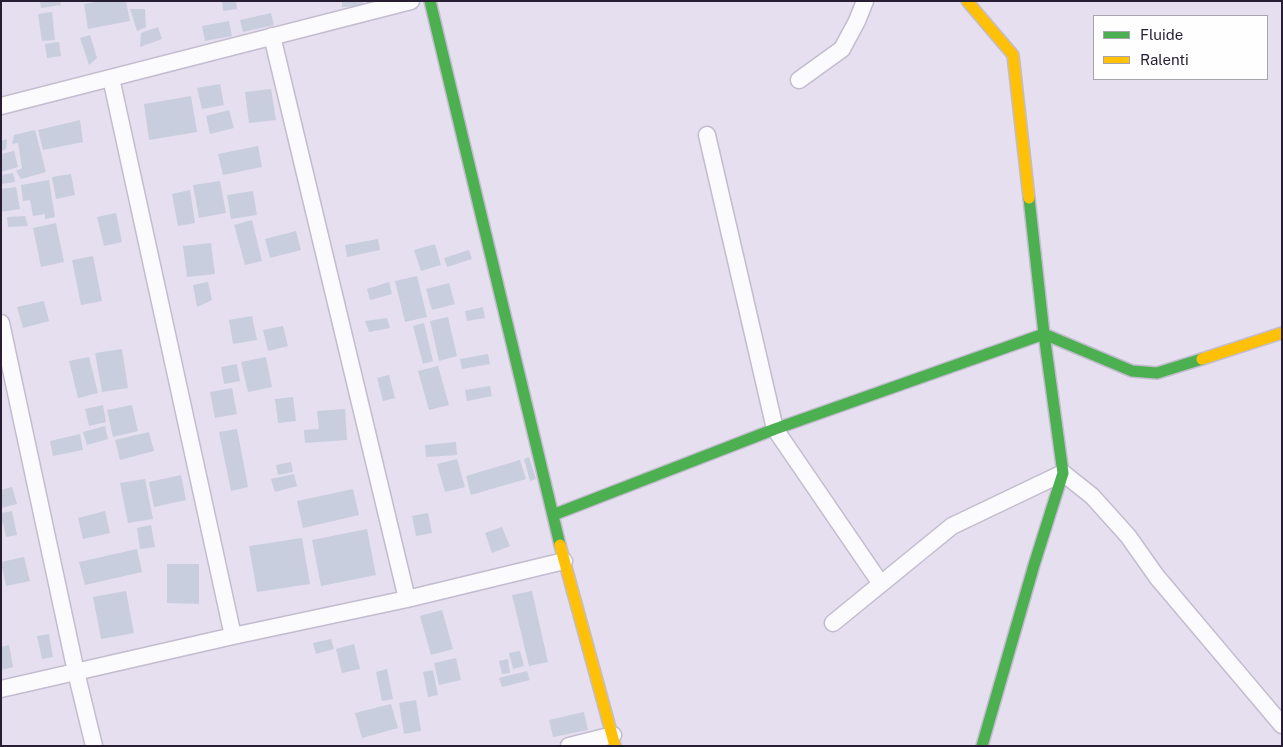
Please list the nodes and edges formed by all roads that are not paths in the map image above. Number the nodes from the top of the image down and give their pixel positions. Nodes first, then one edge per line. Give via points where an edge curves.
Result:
1 (411, 1) edge
2 (430, 1) edge
3 (865, 1) edge
4 (967, 1) edge
5 (272, 36) junction
6 (111, 78) junction
7 (799, 80) dead end
8 (1, 106) edge
9 (708, 135) dead end
10 (1, 323) edge
11 (1282, 333) edge
12 (1044, 334) junction
13 (775, 430) junction
14 (1062, 473) junction
15 (552, 515) junction
16 (564, 561) junction
17 (881, 584) junction
18 (407, 599) junction
19 (833, 622) dead end
20 (233, 636) junction
21 (76, 672) junction
22 (1, 689) edge
23 (1282, 725) edge
24 (614, 740) edge
25 (94, 746) edge
26 (570, 746) edge
27 (982, 746) edge

1 - 5 street
2 - 15 street
3 - 7 street via 842,49
4 - 12 street via 1013,55
5 - 6 street
5 - 18 street
6 - 8 street
6 - 20 street
9 - 13 street
10 - 21 street
11 - 12 street via 1157,373 1132,371
12 - 13 street
12 - 14 street
13 - 15 street
13 - 17 street
14 - 17 street via 952,526
14 - 23 street via 1092,496 1128,536 1157,577
14 - 27 street
15 - 16 street
16 - 18 street
16 - 24 street
17 - 19 street
18 - 20 street
20 - 21 street
21 - 22 street
21 - 25 street
24 - 26 street

